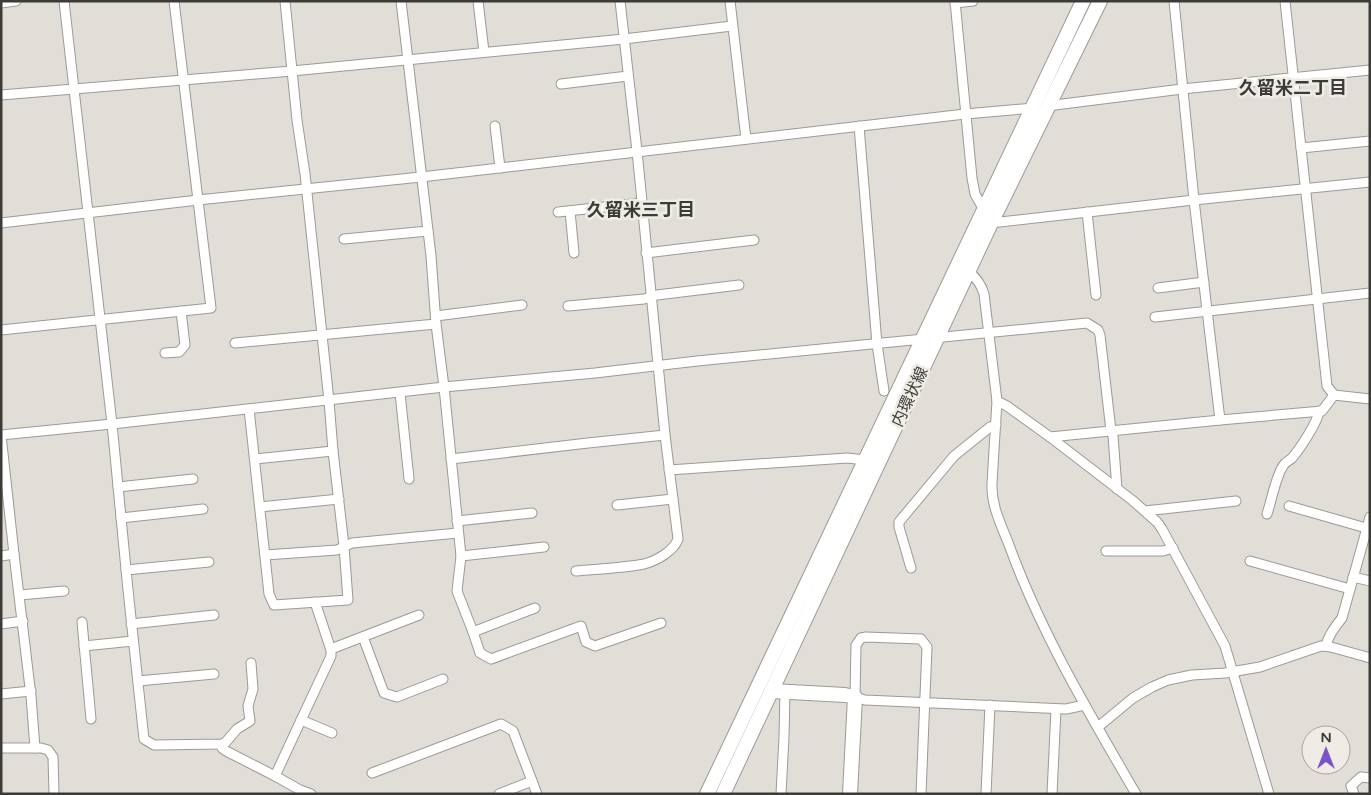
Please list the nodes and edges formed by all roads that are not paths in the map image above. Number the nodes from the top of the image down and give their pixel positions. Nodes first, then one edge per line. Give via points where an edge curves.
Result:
1 (16, 1) edge
2 (64, 1) edge
3 (174, 1) edge
4 (285, 1) edge
5 (401, 1) edge
6 (478, 1) edge
7 (620, 1) edge
8 (730, 1) edge
9 (973, 1) edge
10 (1083, 1) edge
11 (1100, 1) edge
12 (1174, 1) edge
13 (1285, 1) edge
14 (955, 2) edge
15 (1, 3) edge
16 (732, 26) junction
17 (624, 39) junction
18 (484, 52) junction
19 (408, 59) junction
20 (1370, 70) edge
21 (292, 71) junction
22 (628, 76) junction
23 (1293, 78) junction
24 (183, 80) junction
25 (562, 84) dead end
26 (74, 89) junction
27 (1182, 89) junction
28 (1, 95) edge
29 (1049, 105) junction
30 (1031, 108) junction
31 (965, 114) junction
32 (495, 126) dead end
33 (859, 126) junction
34 (746, 139) junction
35 (1370, 141) edge
36 (1301, 148) junction
37 (637, 151) junction
38 (500, 168) junction
39 (422, 177) junction
40 (1370, 182) edge
41 (306, 188) junction
42 (1306, 189) junction
43 (198, 200) junction
44 (1194, 200) junction
45 (641, 203) junction
46 (984, 210) junction
47 (570, 211) junction
48 (87, 212) junction
49 (558, 212) dead end
50 (1087, 212) junction
51 (1, 223) edge
52 (991, 223) junction
53 (428, 231) junction
54 (344, 239) dead end
55 (754, 240) dead end
56 (574, 253) dead end
57 (646, 253) junction
58 (969, 272) junction
59 (1204, 282) junction
60 (739, 285) dead end
61 (1158, 288) dead end
62 (1370, 293) edge
63 (1096, 295) dead end
64 (651, 296) junction
65 (1317, 298) junction
66 (522, 306) dead end
67 (568, 306) dead end
68 (181, 311) junction
69 (1207, 311) junction
70 (1155, 317) dead end
71 (100, 320) junction
72 (436, 320) junction
73 (1, 330) edge
74 (989, 332) junction
75 (322, 335) junction
76 (938, 338) junction
77 (923, 340) junction
78 (234, 344) dead end
79 (877, 344) junction
80 (165, 353) dead end
81 (659, 365) junction
82 (444, 387) junction
83 (884, 391) dead end
84 (400, 393) junction
85 (1334, 395) junction
86 (1370, 399) edge
87 (329, 401) junction
88 (997, 401) junction
89 (249, 409) junction
90 (1319, 411) junction
91 (1220, 420) junction
92 (112, 424) junction
93 (996, 425) junction
94 (1111, 430) junction
95 (1, 435) edge
96 (665, 436) junction
97 (1050, 437) junction
98 (333, 451) junction
99 (255, 459) junction
100 (451, 459) junction
101 (865, 460) junction
102 (669, 470) junction
103 (193, 479) dead end
104 (409, 479) dead end
105 (118, 487) junction
106 (1118, 489) junction
107 (339, 499) junction
108 (673, 499) junction
109 (1236, 501) dead end
110 (616, 505) dead end
111 (1290, 506) dead end
112 (260, 507) junction
113 (203, 509) dead end
114 (1145, 511) junction
115 (532, 512) dead end
116 (1267, 514) dead end
117 (1370, 517) edge
118 (121, 518) junction
119 (457, 521) junction
120 (1366, 528) junction
121 (458, 533) junction
122 (344, 546) junction
123 (544, 547) dead end
124 (1366, 547) edge
125 (1172, 548) junction
126 (1106, 551) dead end
127 (14, 554) junction
128 (265, 555) junction
129 (1, 556) edge
130 (461, 556) junction
131 (1250, 561) dead end
132 (210, 562) dead end
133 (911, 568) dead end
134 (126, 570) junction
135 (576, 571) dead end
136 (1353, 577) junction
137 (1370, 580) edge
138 (1350, 589) junction
139 (64, 591) dead end
140 (20, 594) junction
141 (315, 602) junction
142 (535, 608) dead end
143 (214, 615) dead end
144 (419, 615) dead end
145 (22, 621) junction
146 (82, 622) dead end
147 (661, 623) dead end
148 (1, 624) edge
149 (132, 624) junction
150 (473, 632) junction
151 (363, 637) junction
152 (133, 641) junction
153 (84, 646) junction
154 (1326, 646) junction
155 (331, 649) junction
156 (1370, 658) edge
157 (251, 663) dead end
158 (1232, 671) junction
159 (214, 674) dead end
160 (443, 679) dead end
161 (138, 681) junction
162 (31, 691) junction
163 (778, 691) junction
164 (1, 694) edge
165 (855, 697) junction
166 (925, 702) junction
167 (1085, 705) junction
168 (990, 706) junction
169 (1056, 709) junction
170 (91, 719) dead end
171 (301, 720) junction
172 (1098, 728) junction
173 (332, 733) dead end
174 (222, 744) junction
175 (1, 748) edge
176 (35, 748) junction
177 (372, 773) dead end
178 (275, 776) junction
179 (1370, 778) edge
180 (532, 781) junction
181 (54, 794) edge
182 (311, 794) edge
183 (499, 794) edge
184 (537, 794) edge
185 (707, 794) edge
186 (723, 794) edge
187 (781, 794) edge
188 (850, 794) edge
189 (921, 794) edge
190 (986, 794) edge
191 (1052, 794) edge
192 (1136, 794) edge
193 (1269, 794) edge
194 (1354, 794) edge

1 - 15 street
2 - 26 street
3 - 24 street
4 - 21 street
5 - 19 street
6 - 18 street
7 - 17 street
8 - 16 street
9 - 14 street
10 - 30 street, 内環状線
11 - 29 street, 内環状線
12 - 27 street
13 - 23 street
14 - 31 street
16 - 17 street
16 - 34 street
17 - 18 street
17 - 22 street
18 - 19 street
19 - 21 street
19 - 39 street
20 - 23 street
21 - 24 street
21 - 41 street
22 - 25 street
22 - 37 street
23 - 27 street
23 - 36 street
24 - 26 street
24 - 43 street
26 - 28 street
26 - 48 street
27 - 29 street
27 - 44 street
29 - 30 street
29 - 52 street, 内環状線
30 - 31 street
30 - 46 street, 内環状線
31 - 33 street
31 - 46 street via 975,194
32 - 38 street
33 - 34 street
33 - 79 street
34 - 37 street
35 - 36 street
36 - 42 street
37 - 38 street
37 - 45 street
38 - 39 street
39 - 41 street
39 - 53 street
40 - 42 street
41 - 43 street
41 - 75 street
42 - 44 street
42 - 65 street
43 - 48 street
43 - 68 street via 211,308
44 - 50 street
44 - 59 street
45 - 47 street
45 - 57 street
46 - 77 street, 内環状線
47 - 49 street
47 - 56 street
48 - 51 street
48 - 71 street
50 - 52 street
50 - 63 street
52 - 58 street, 内環状線
53 - 54 street
53 - 72 street
55 - 57 street
57 - 64 street
58 - 74 street via 981,285 984,294
58 - 76 street, 内環状線
59 - 61 street
59 - 69 street
60 - 64 street
62 - 65 street
64 - 67 street
64 - 81 street
65 - 69 street
65 - 85 street via 1327,386
66 - 72 street
68 - 71 street
68 - 80 street via 185,345 179,352
69 - 70 street
69 - 91 street
71 - 73 street
71 - 92 street
72 - 75 street
72 - 82 street
74 - 76 street
74 - 88 street
74 - 94 street via 1088,323 1098,330
75 - 78 street
75 - 87 street
76 - 77 street
76 - 163 street, 内環状線
77 - 79 street
77 - 101 street, 内環状線
79 - 81 street
79 - 83 street
81 - 82 street
81 - 96 street
82 - 84 street
82 - 100 street
84 - 87 street
84 - 104 street
85 - 86 street
85 - 90 street
87 - 89 street
87 - 98 street
88 - 93 street
88 - 97 street
89 - 92 street
89 - 99 street
90 - 91 street
90 - 116 street via 1300,446 1283,465
91 - 94 street
92 - 95 street
92 - 105 street
93 - 133 street via 954,456 899,522
93 - 167 street via 993,506 1038,615
94 - 97 street
94 - 106 street
95 - 127 street
96 - 100 street
96 - 102 street
97 - 106 street
98 - 99 street
98 - 107 street
99 - 112 street
100 - 119 street
101 - 102 street via 847,458
101 - 185 street, 内環状線
102 - 108 street
103 - 105 street
105 - 118 street
106 - 114 street
107 - 112 street
107 - 122 street
108 - 110 street
108 - 135 street via 678,539 671,551 645,564
109 - 114 street
111 - 120 street
112 - 128 street
113 - 118 street
114 - 125 street via 1158,522
115 - 119 street
117 - 120 street
118 - 134 street
119 - 121 street
120 - 124 street
121 - 122 street
121 - 130 street
122 - 128 street via 337,550
122 - 141 street via 348,600
123 - 130 street
124 - 136 street
125 - 126 street via 1163,551
125 - 158 street via 1225,646
127 - 129 street
127 - 140 street
128 - 141 street via 269,594 274,605
130 - 150 street via 457,591
131 - 138 street
132 - 134 street
134 - 149 street
136 - 137 street
136 - 138 street
138 - 154 street via 1342,618
139 - 140 street
140 - 145 street
141 - 155 street
142 - 150 street
143 - 149 street
144 - 151 street
145 - 148 street
145 - 162 street
146 - 153 street
147 - 150 street via 595,646 586,642 581,626 491,660 480,653
149 - 152 street
151 - 155 street
151 - 160 street via 384,693 397,697
152 - 153 street
152 - 161 street
153 - 170 street
154 - 156 street
154 - 158 street
155 - 171 street via 331,656
157 - 174 street via 250,721
158 - 172 street via 1168,680 1132,698
158 - 193 street
159 - 161 street
161 - 174 street via 144,738 149,742 154,745
162 - 164 street
162 - 176 street
163 - 165 street
163 - 186 street, 内環状線
163 - 187 street via 784,737
165 - 166 street
165 - 166 street via 856,644 861,638 921,639 927,647
165 - 188 street
166 - 168 street
166 - 189 street
167 - 169 street
167 - 172 street
168 - 169 street
168 - 190 street
169 - 191 street
171 - 173 street
171 - 178 street
172 - 192 street
174 - 178 street via 226,751
175 - 176 street
176 - 181 street via 45,749 53,755
177 - 180 street via 501,724 513,731
178 - 182 street
179 - 194 street via 1362,777 1351,786
180 - 183 street
180 - 184 street

